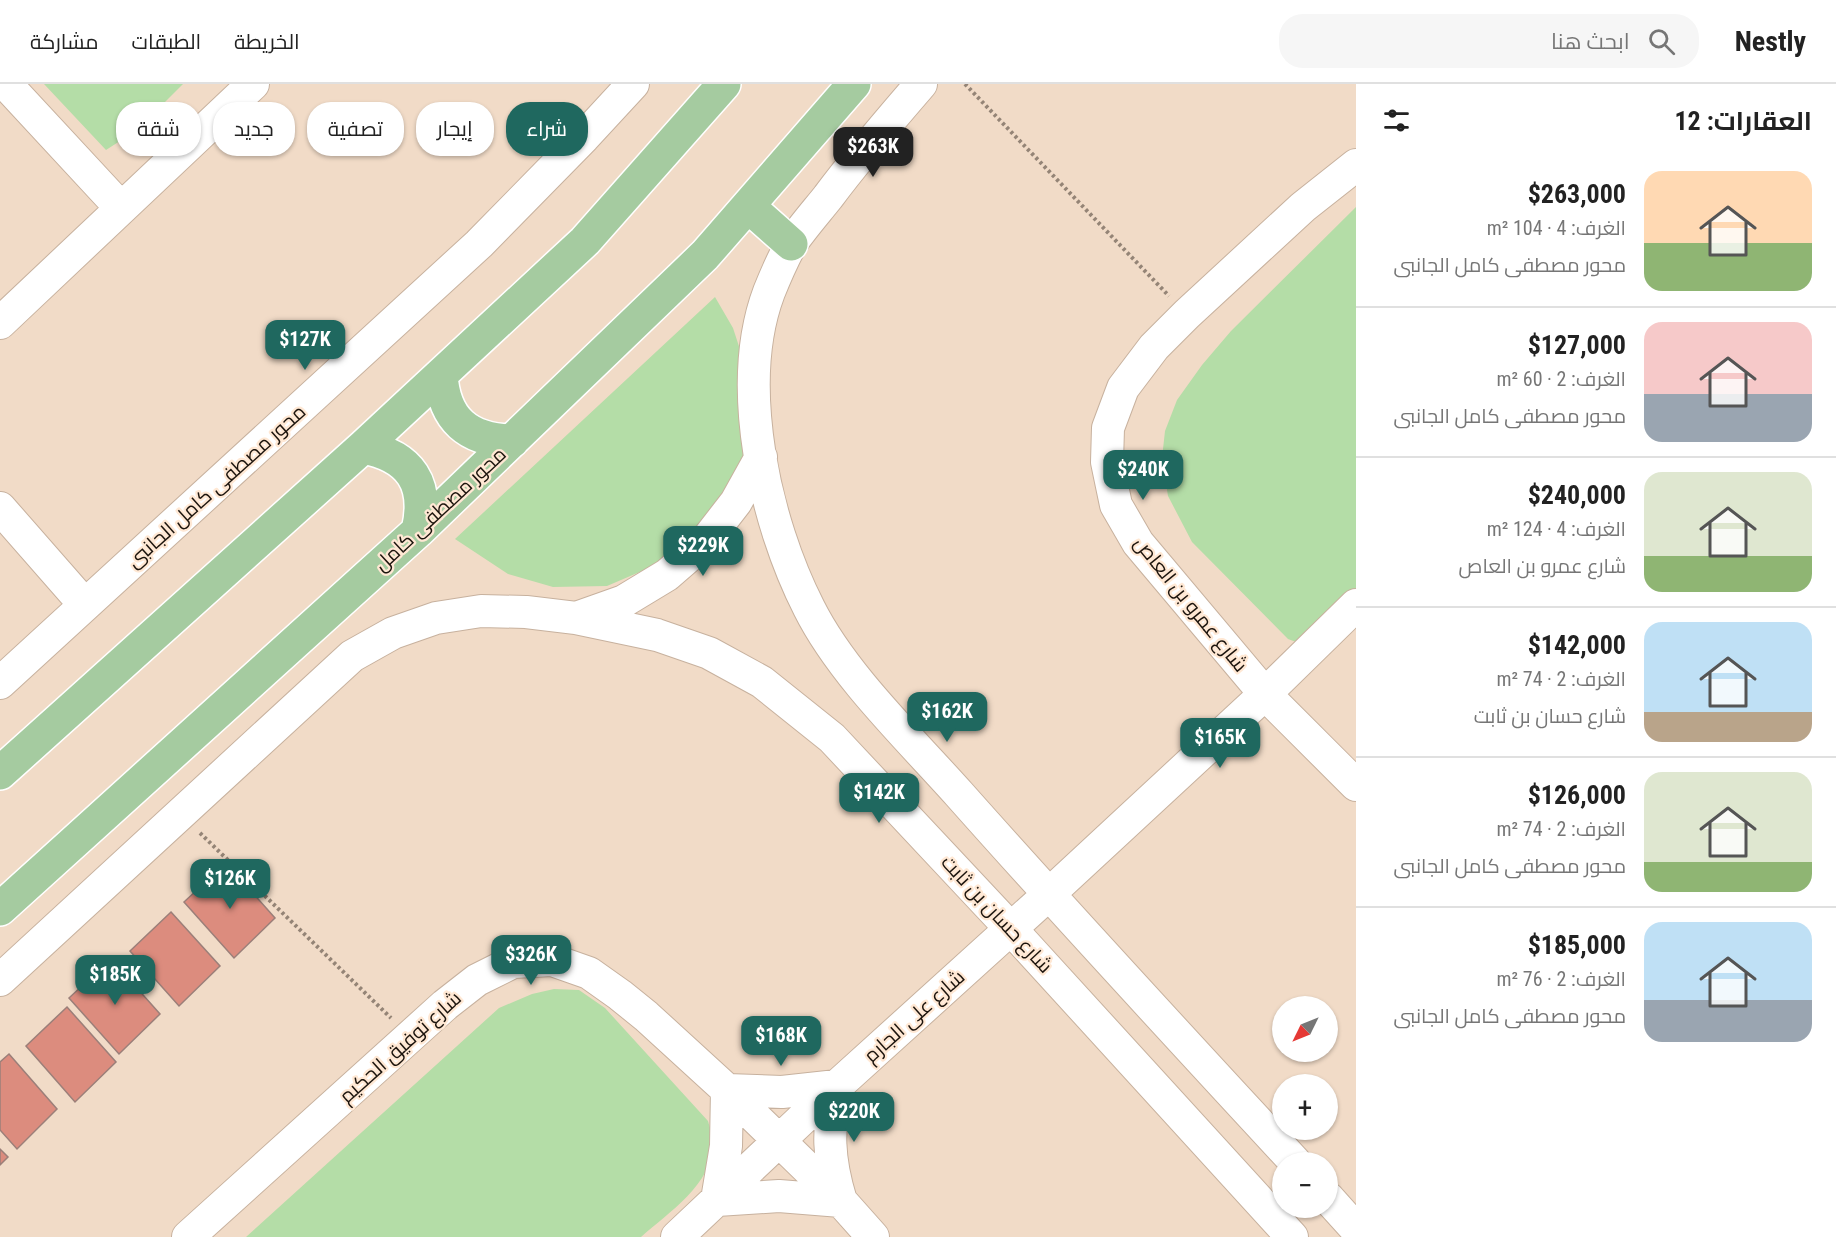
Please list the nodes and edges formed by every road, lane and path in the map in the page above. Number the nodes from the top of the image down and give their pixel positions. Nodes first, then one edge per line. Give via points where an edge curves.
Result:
1 (6, 84) edge
2 (253, 84) edge
3 (633, 84) edge
4 (724, 84) edge
5 (854, 84) edge
6 (921, 84) edge
7 (964, 84) edge
8 (1356, 165) edge
9 (748, 206) junction
10 (121, 208) junction
11 (791, 244) junction
12 (1187, 314) junction
13 (0, 323) edge
14 (441, 375) junction
15 (512, 441) junction
16 (363, 447) junction
17 (761, 457) junction
18 (0, 508) edge
19 (418, 531) junction
20 (85, 605) junction
21 (1356, 605) edge
22 (576, 618) junction
23 (0, 682) edge
24 (1265, 694) junction
25 (0, 772) edge
26 (1356, 785) edge
27 (180, 813) junction
28 (1048, 895) junction
29 (0, 909) edge
30 (1011, 929) junction
31 (0, 980) edge
32 (411, 1037) junction
33 (837, 1086) junction
34 (727, 1090) junction
35 (779, 1142) junction
36 (1285, 1152) edge
37 (717, 1200) junction
38 (841, 1201) junction
39 (1338, 1209) edge
40 (1356, 1229) edge
41 (188, 1237) edge
42 (677, 1237) edge
43 (873, 1237) edge
44 (1292, 1237) edge

1 - 10 street
2 - 10 street
3 - 20 street, محور مصطفى كامل الجانبى via 479,244
4 - 14 main road via 585,241
5 - 9 main road, محور مصطفى كامل
6 - 11 street
7 - 12 path
8 - 12 street, شارع عمرو بن العاص via 1303,207
9 - 11 main road
9 - 15 main road, محور مصطفى كامل via 705,255
10 - 13 street
11 - 17 street via 768,294 755,347 753,402
12 - 24 street, شارع عمرو بن العاص via 1154,347 1123,388 1108,428 1107,462 1116,505 1138,543
14 - 15 main road via 442,393 461,425 494,441
14 - 16 main road
15 - 19 main road, محور مصطفى كامل
16 - 19 main road via 391,455 413,474 423,512
16 - 25 main road
17 - 22 street via 736,502 705,542 667,575 624,601
17 - 28 street via 771,510 787,562 810,611 839,656
18 - 20 street
19 - 29 main road, محور مصطفى كامل
20 - 23 street, محور مصطفى كامل الجانبى
21 - 24 street, شارع على الجارم
22 - 27 street, شارع حسان بن ثابت via 481,611 436,618 393,633 352,656
22 - 30 street, شارع حسان بن ثابت via 657,635 709,653 762,682 832,738
24 - 26 street, شارع عمرو بن العاص
24 - 28 street, شارع على الجارم
27 - 31 street
27 - 32 path
28 - 30 street, شارع على الجارم
28 - 36 street
30 - 33 street, شارع على الجارم
30 - 44 street, شارع حسان بن ثابت
32 - 34 street, شارع توفيق الحكيم via 477,980 513,962 552,960 589,973 620,995
32 - 41 street, شارع توفيق الحكيم
33 - 34 street via 782,1092
33 - 35 street, شارع على الجارم
33 - 38 street via 830,1114 829,1144 832,1173
34 - 35 street, شارع توفيق الحكيم
34 - 37 street via 726,1146
35 - 37 street, شارع على الجارم
35 - 38 street, شارع توفيق الحكيم
37 - 38 street via 779,1196
37 - 42 street, شارع على الجارم
38 - 43 street, شارع توفيق الحكيم
39 - 40 street

